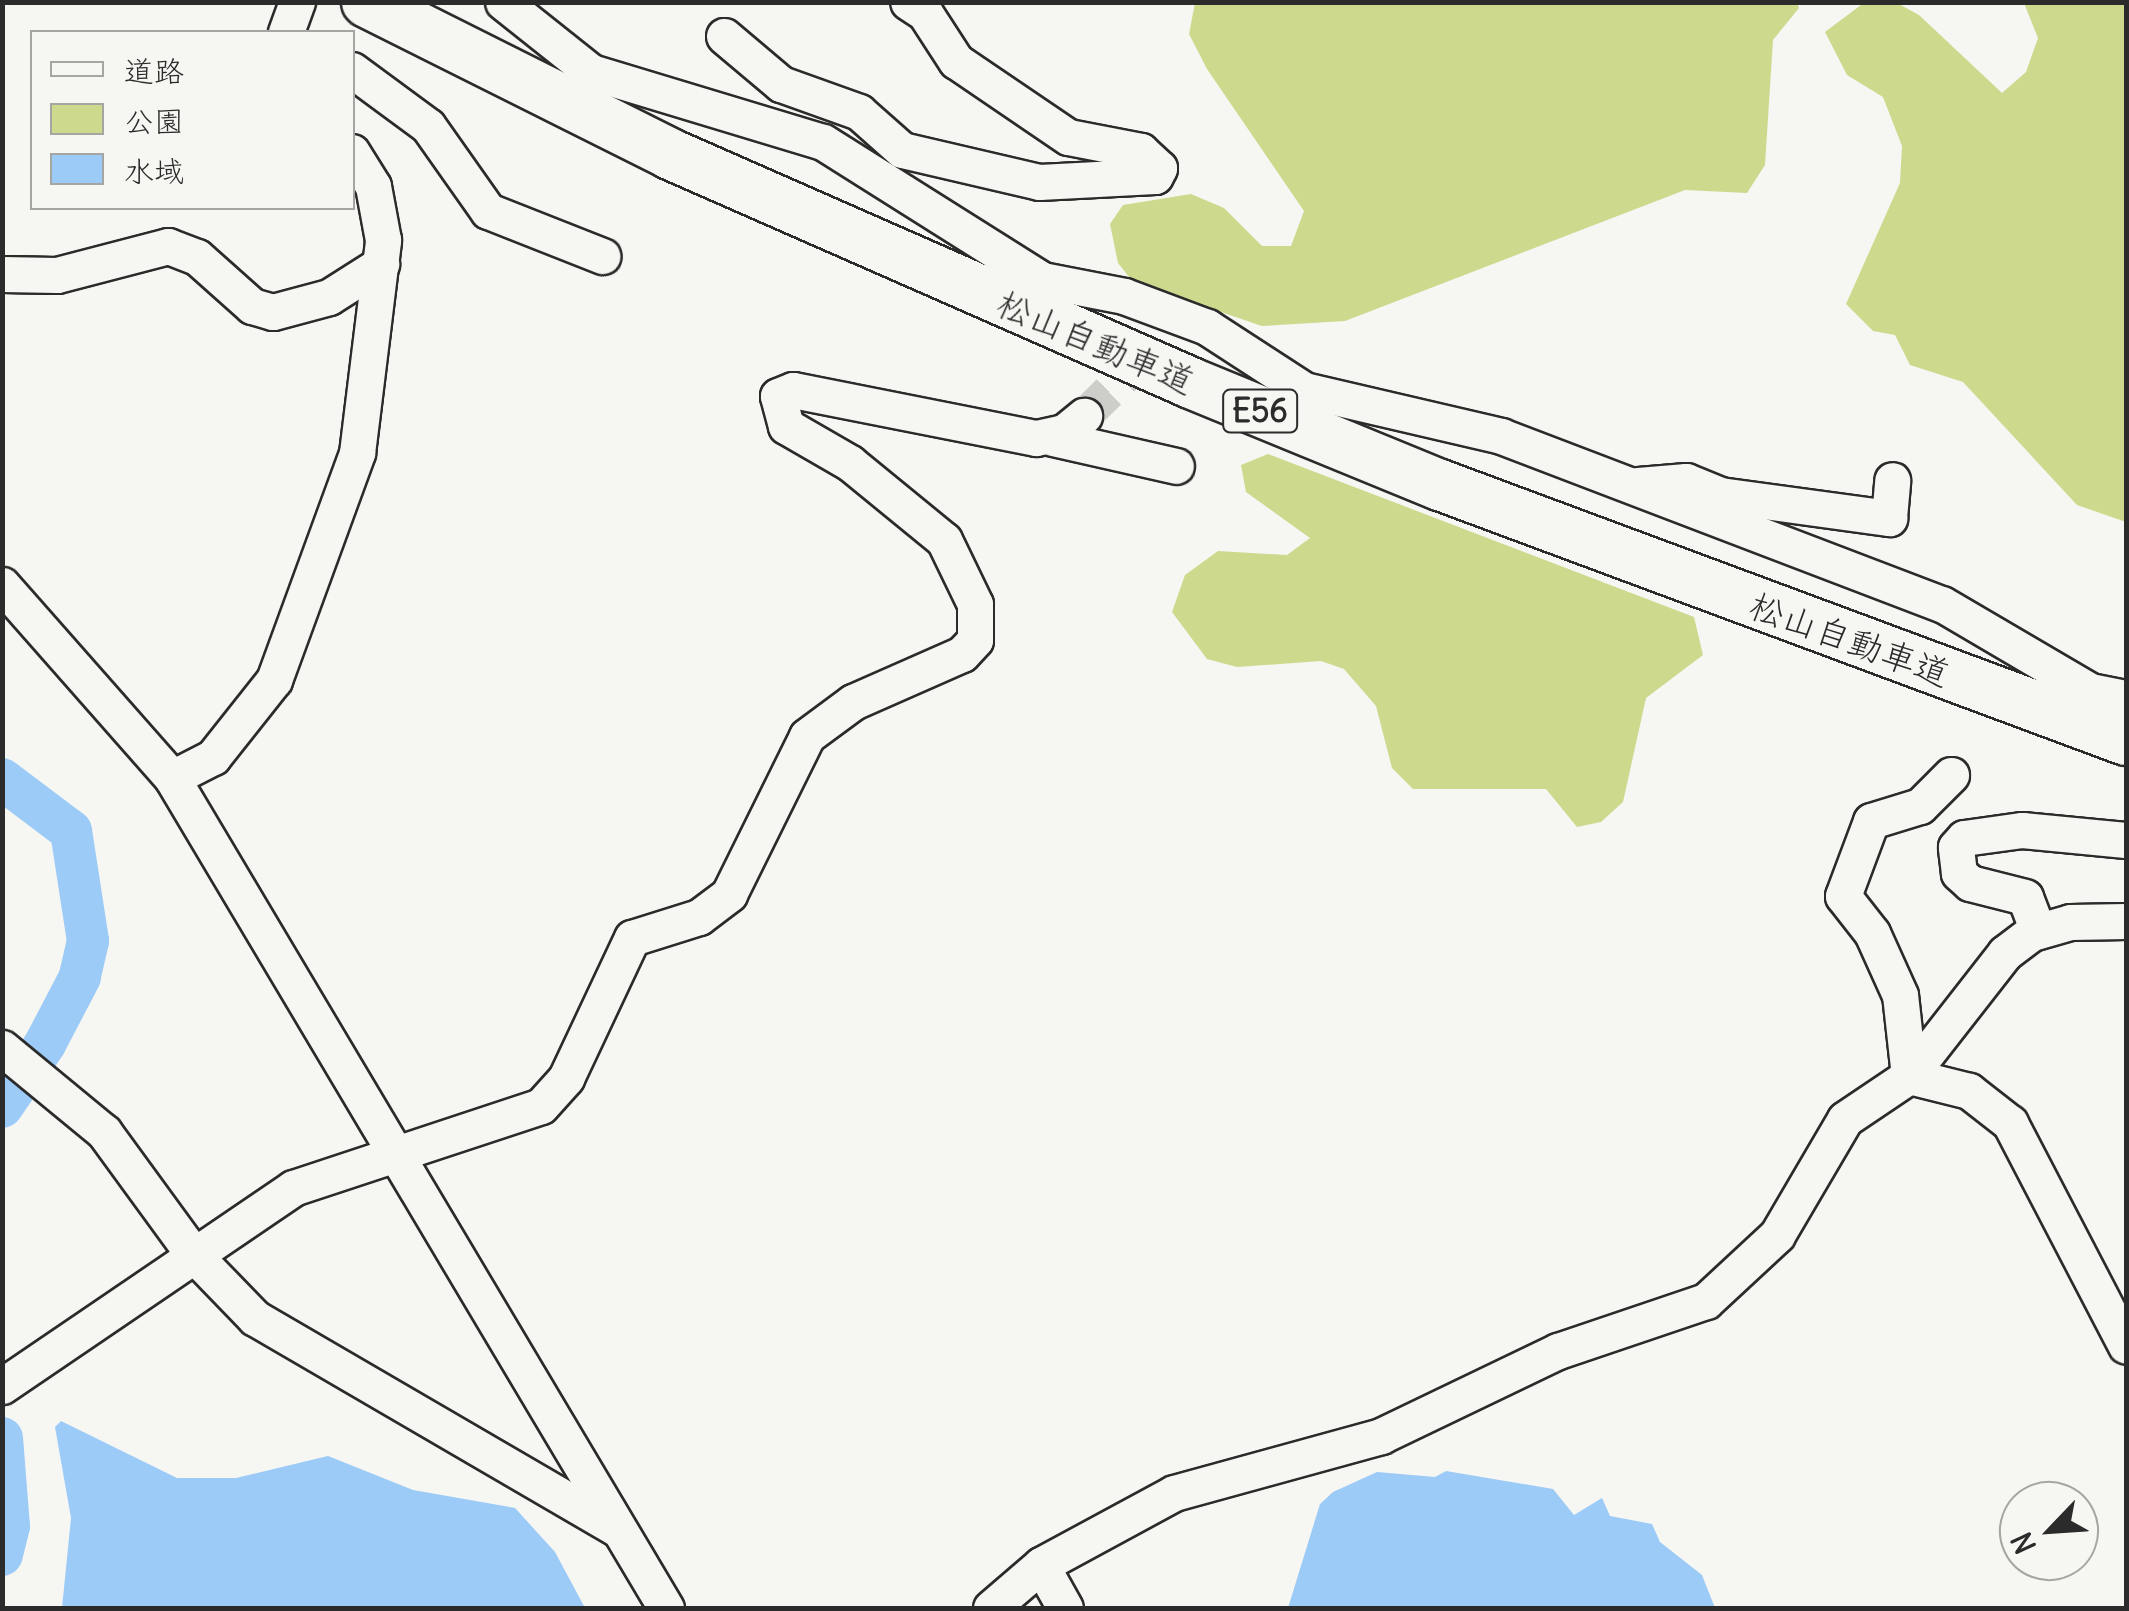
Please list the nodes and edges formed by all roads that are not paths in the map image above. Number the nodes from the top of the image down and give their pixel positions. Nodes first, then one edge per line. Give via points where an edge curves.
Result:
1 (297, 2) edge
2 (367, 2) edge
3 (503, 2) edge
4 (908, 2) edge
5 (287, 30) edge
6 (724, 36) dead end
7 (355, 72) edge
8 (881, 133) junction
9 (823, 142) junction
10 (355, 157) edge
11 (602, 256) dead end
12 (381, 264) junction
13 (2, 274) edge
14 (1084, 416) tunnel mouth
15 (1053, 438) junction
16 (1176, 466) dead end
17 (1892, 480) dead end
18 (1629, 486) junction
19 (2, 585) edge
20 (2126, 698) edge
21 (2126, 740) edge
22 (1951, 775) dead end
23 (172, 778) junction
24 (2126, 840) edge
25 (2126, 921) edge
26 (2038, 931) junction
27 (22, 1064) edge
28 (1909, 1076) junction
29 (395, 1149) junction
30 (193, 1254) junction
31 (2126, 1346) edge
32 (6, 1384) edge
33 (616, 1528) junction
34 (1040, 1565) junction
35 (666, 1608) edge
36 (992, 1608) edge
37 (1065, 1608) edge

1 - 5 street
2 - 21 highway, 松山自動車道 / E56 via 670,154 1191,383 1440,485
3 - 9 street via 610,82
4 - 8 street via 925,13 956,60 1068,137 1141,151 1159,168 1139,180 1039,182 902,150
6 - 8 street via 781,84 858,112
7 - 11 street via 428,126 488,211
8 - 9 street
9 - 18 street via 1042,280 1166,330 1207,327 1294,386 1500,436
10 - 12 street via 372,186
12 - 13 street via 330,297 273,312 252,306 196,257 168,246 57,275
12 - 23 street via 357,452 318,543 294,637 274,680 229,739
14 - 15 street
15 - 16 street
15 - 29 street via 793,390 778,396 786,426 850,463 944,540 975,604 975,640 944,664 853,702 806,736 729,894 699,917 632,938 566,1078 540,1106 474,1134
17 - 18 street via 1889,518 1720,494 1686,481
18 - 20 street via 1942,604 2090,691
19 - 23 street
22 - 28 street via 1920,806 1871,821 1843,896 1872,933 1900,995
23 - 29 street
24 - 26 street via 2022,830 1964,838 1956,847 1960,873 1970,884 2024,897
25 - 26 street
26 - 28 street via 2005,953
27 - 30 street via 104,1132
28 - 31 street via 1969,1091 2010,1123
28 - 34 street via 1846,1119 1777,1235 1706,1301 1558,1351 1381,1436 1220,1475
29 - 30 street via 324,1172
29 - 33 street
30 - 32 street
30 - 33 street via 255,1318
33 - 35 street
34 - 36 street
34 - 37 street

